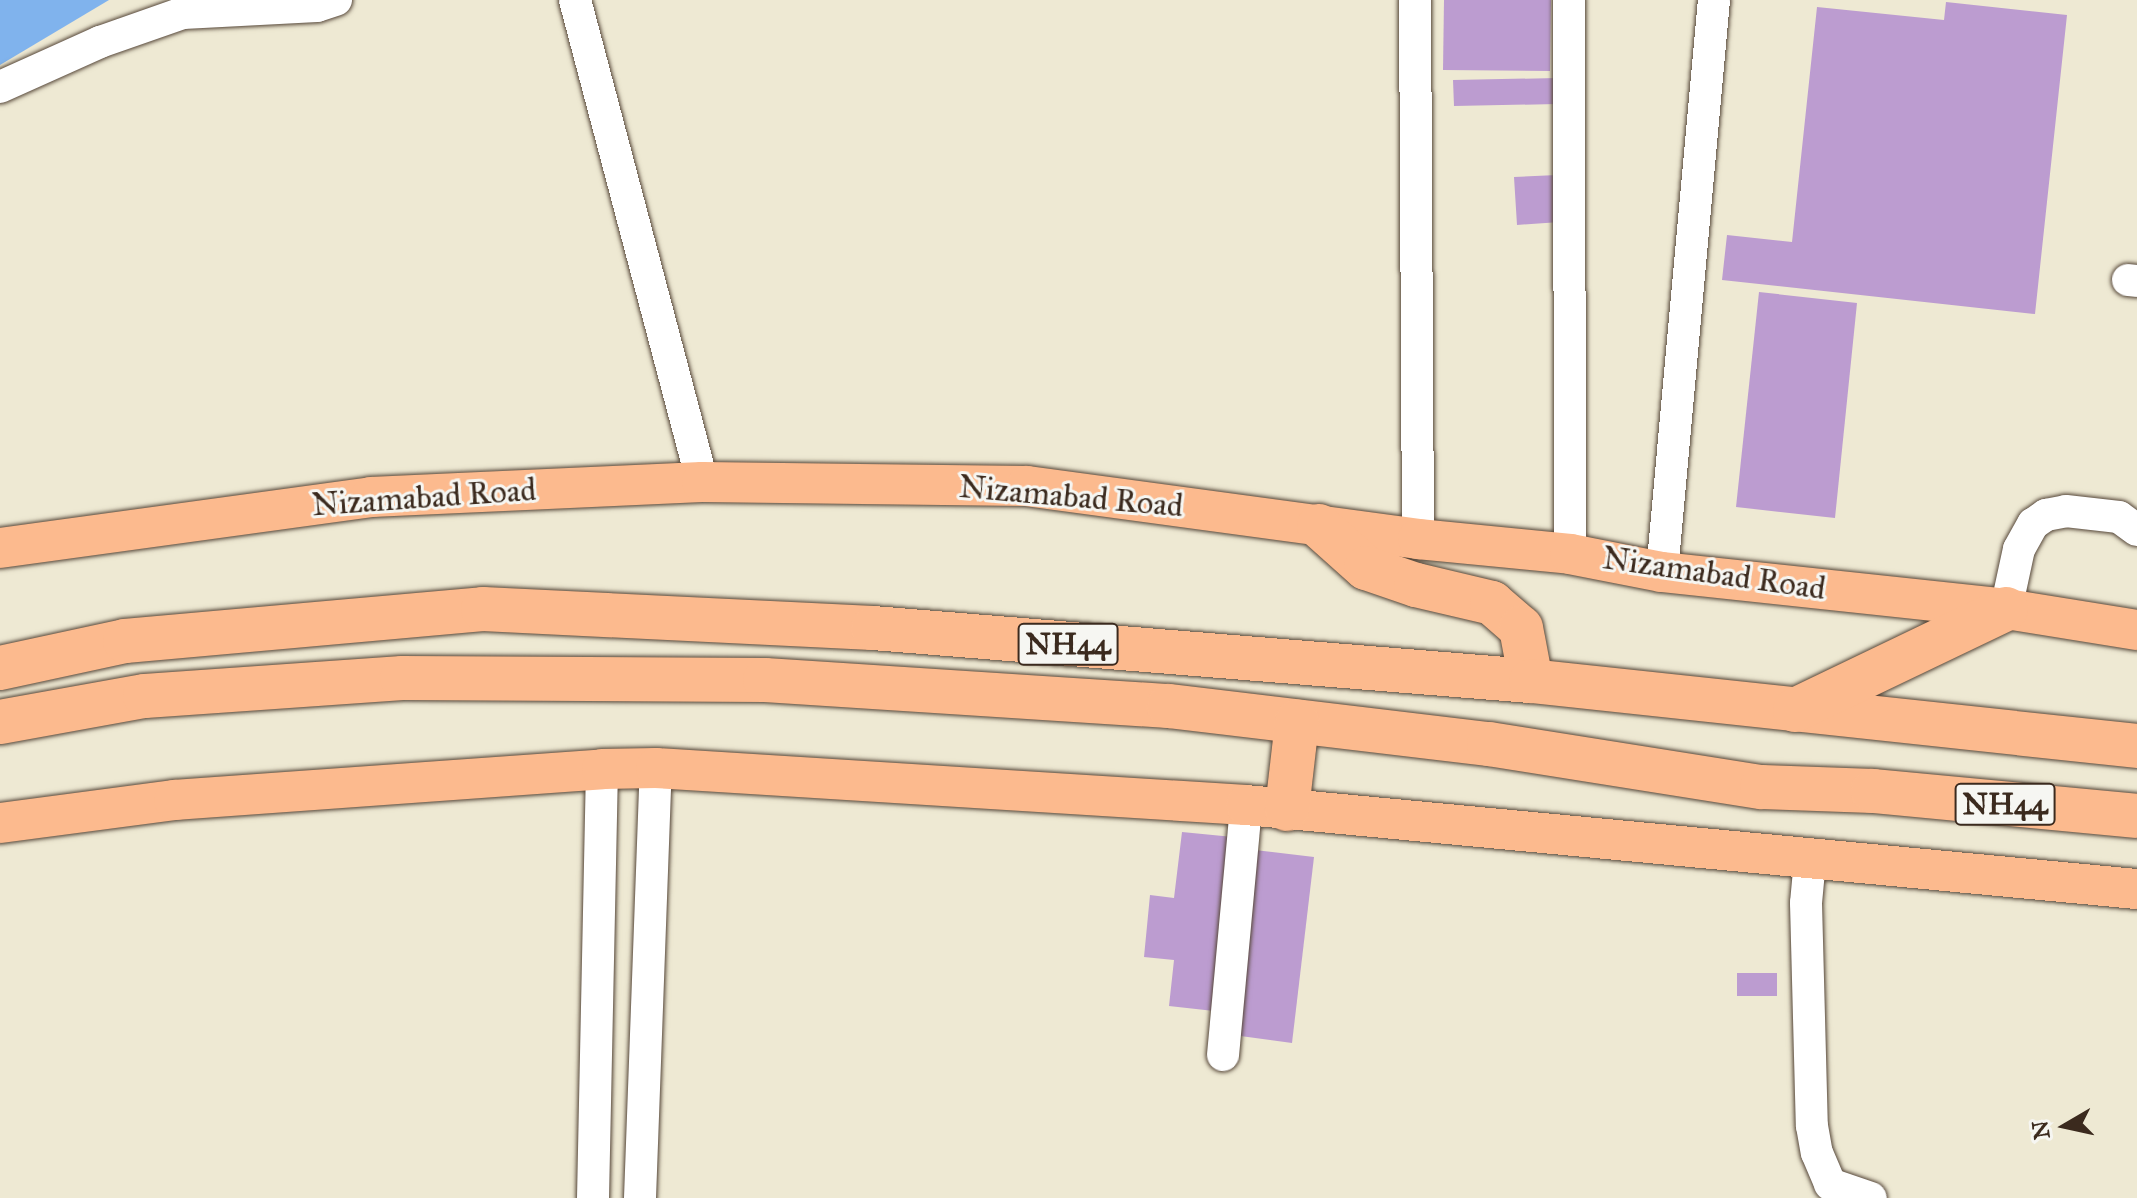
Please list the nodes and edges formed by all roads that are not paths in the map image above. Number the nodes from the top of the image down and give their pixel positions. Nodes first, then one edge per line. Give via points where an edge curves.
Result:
1 (336, 0) edge
2 (575, 0) edge
3 (1415, 0) edge
4 (1569, 0) edge
5 (1714, 0) edge
6 (0, 87) edge
7 (702, 482) junction
8 (1319, 526) junction
9 (2137, 530) edge
10 (1418, 539) junction
11 (0, 548) edge
12 (1570, 554) junction
13 (1662, 572) junction
14 (2006, 609) junction
15 (2137, 630) edge
16 (0, 668) edge
17 (1531, 681) junction
18 (1795, 710) junction
19 (0, 722) edge
20 (1297, 722) junction
21 (2091, 742) junction
22 (2137, 746) edge
23 (656, 768) junction
24 (602, 769) junction
25 (1266, 807) junction
26 (2079, 811) junction
27 (2137, 816) edge
28 (0, 823) edge
29 (1810, 860) junction
30 (2137, 889) edge
31 (1223, 1055) dead end
32 (593, 1198) edge
33 (640, 1198) edge
34 (1871, 1198) edge

1 - 6 street via 317,6 183,13 100,42
2 - 7 street
3 - 10 street
4 - 12 street
5 - 13 street
7 - 8 main road, Nizamabad Road via 1027,486
7 - 11 main road, Nizamabad Road via 371,497
8 - 10 main road, Nizamabad Road
8 - 17 highway via 1366,568 1492,603 1521,628
9 - 14 street via 2119,517 2066,511 2046,515 2033,524 2019,549
10 - 12 main road, Nizamabad Road
12 - 13 main road, Nizamabad Road
13 - 14 main road, Nizamabad Road
14 - 15 main road, Nizamabad Road
14 - 18 highway
16 - 17 highway, NH44 via 125,641 483,609 873,628
17 - 18 highway, NH44
18 - 21 highway, NH44
19 - 20 highway, NH44 via 145,696 402,678 765,680 1169,706
20 - 25 highway
20 - 26 highway, NH44 via 1489,744 1762,787 1873,791
21 - 22 highway, NH44
21 - 26 highway via 2111,777 2108,790
23 - 24 main road
23 - 25 main road
23 - 33 street
24 - 28 main road via 174,800
24 - 32 street
25 - 29 main road
25 - 31 street
26 - 27 highway, NH44
29 - 30 main road
29 - 34 street via 1806,903 1812,1126 1830,1184

